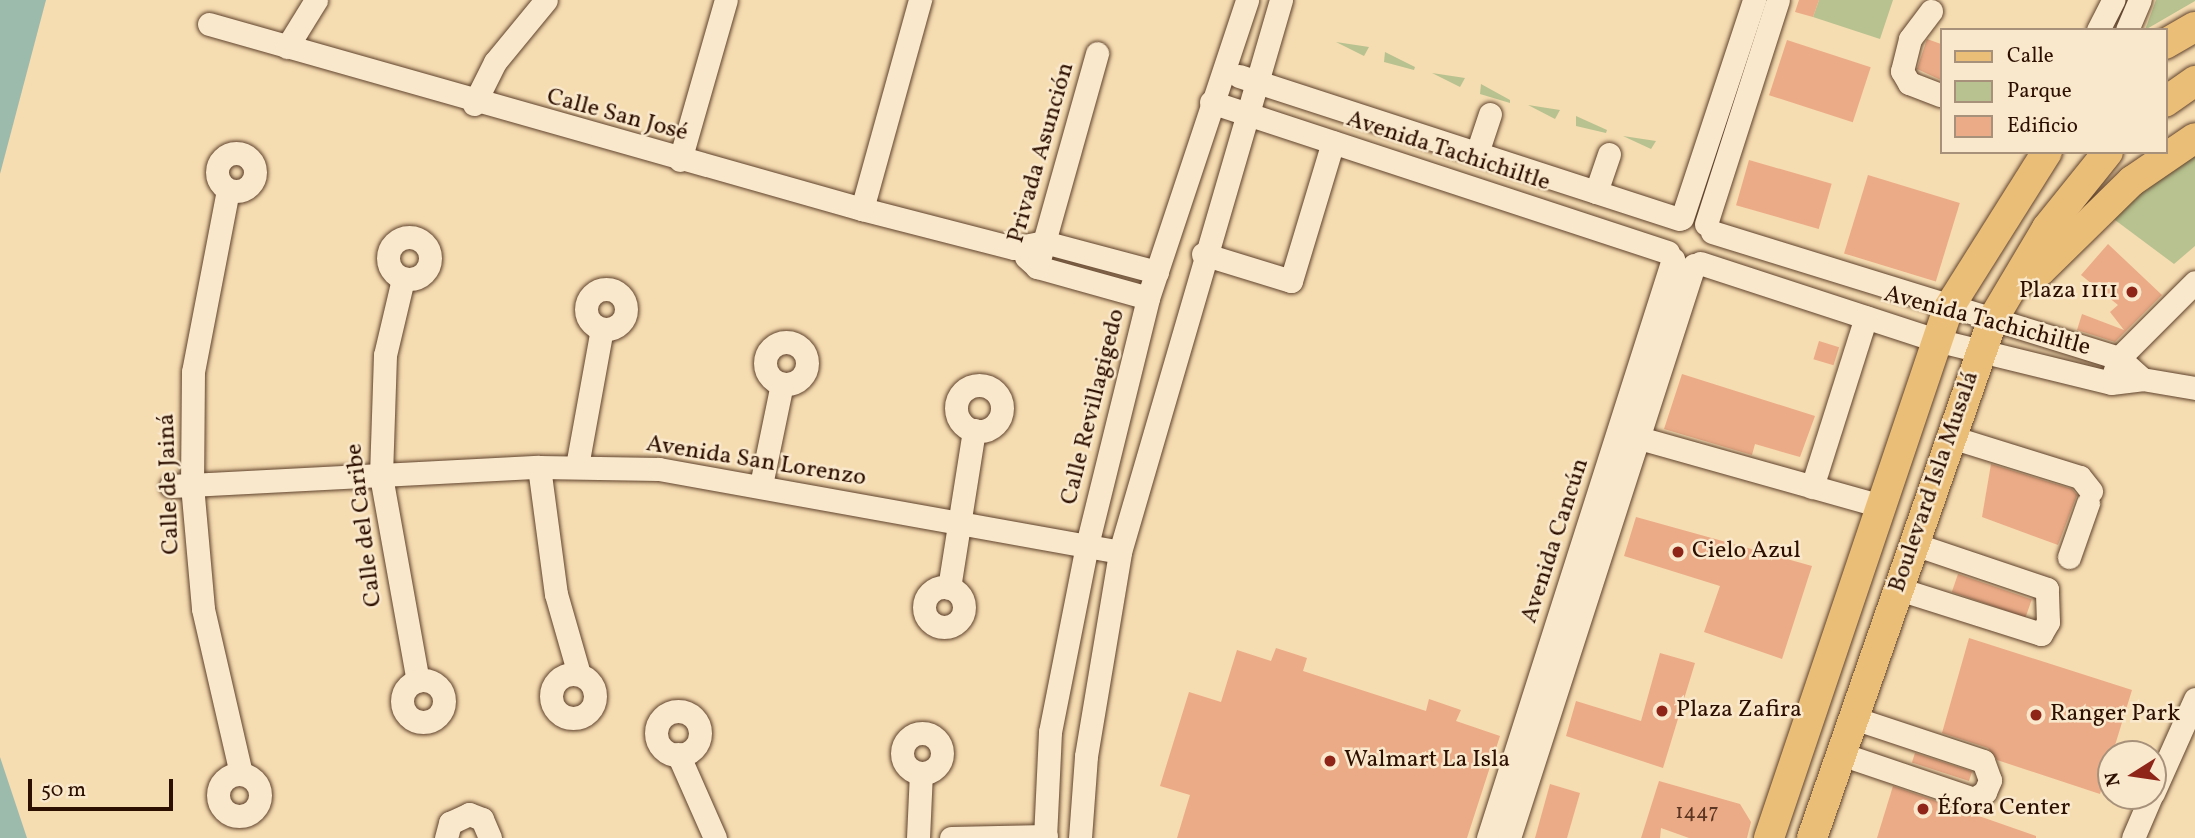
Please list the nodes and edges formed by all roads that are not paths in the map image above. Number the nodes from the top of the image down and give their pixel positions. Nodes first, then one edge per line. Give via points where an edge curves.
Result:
1 (316, 0) edge
2 (546, 0) edge
3 (726, 0) edge
4 (920, 0) edge
5 (1247, 0) edge
6 (1281, 0) edge
7 (1754, 0) edge
8 (1778, 0) edge
9 (2113, 0) edge
10 (2140, 0) edge
11 (1931, 11) dead end
12 (209, 24) dead end
13 (2195, 27) edge
14 (2099, 28) edge
15 (2128, 28) edge
16 (2167, 43) edge
17 (287, 47) junction
18 (1097, 52) dead end
19 (1222, 70) junction
20 (1254, 81) junction
21 (2195, 81) edge
22 (1940, 95) edge
23 (2167, 101) edge
24 (1211, 102) junction
25 (474, 104) junction
26 (1245, 113) junction
27 (1490, 114) dead end
28 (2195, 138) edge
29 (1333, 142) junction
30 (1477, 153) junction
31 (1609, 154) dead end
32 (2106, 154) edge
33 (2038, 159) edge
34 (680, 160) junction
35 (228, 190) dead end
36 (1596, 192) junction
37 (862, 209) junction
38 (1681, 219) junction
39 (1709, 228) junction
40 (1044, 242) junction
41 (1014, 248) junction
42 (1203, 254) junction
43 (1684, 260) junction
44 (1037, 267) junction
45 (1157, 272) junction
46 (403, 279) dead end
47 (2195, 282) edge
48 (2011, 287) junction
49 (1148, 298) junction
50 (1948, 309) junction
51 (1866, 317) junction
52 (1993, 320) junction
53 (602, 329) dead end
54 (1936, 340) junction
55 (1981, 348) junction
56 (2119, 358) junction
57 (2142, 379) junction
58 (2111, 383) junction
59 (782, 384) dead end
60 (2195, 388) edge
61 (974, 430) dead end
62 (1629, 435) junction
63 (1948, 436) junction
64 (577, 466) junction
65 (539, 467) junction
66 (381, 476) junction
67 (181, 485) junction
68 (761, 485) junction
69 (1812, 487) junction
70 (1878, 505) junction
71 (958, 525) junction
72 (1914, 544) junction
73 (1087, 545) junction
74 (1120, 552) junction
75 (2069, 557) dead end
76 (949, 588) dead end
77 (1899, 589) junction
78 (579, 674) dead end
79 (418, 681) dead end
80 (2195, 699) edge
81 (1854, 718) junction
82 (678, 754) dead end
83 (1841, 754) junction
84 (2167, 761) edge
85 (921, 773) dead end
86 (241, 774) dead end
87 (1782, 794) junction
88 (1822, 809) junction
89 (2145, 810) edge
90 (1046, 837) edge
91 (446, 838) edge
92 (490, 838) edge
93 (715, 838) edge
94 (918, 838) edge
95 (951, 838) edge
96 (1080, 838) edge
97 (1488, 838) edge
98 (1509, 838) edge
99 (1769, 838) edge
100 (1812, 838) edge
101 (2133, 838) edge

1 - 17 street
2 - 25 street via 495,62
3 - 34 street
4 - 37 street
5 - 19 street, Calle Revillagigedo
6 - 20 street
7 - 38 street
8 - 39 street
9 - 14 street
10 - 15 street
11 - 22 street via 1910,39 1902,71 1909,83
12 - 17 street, Calle San José
13 - 16 main road
17 - 25 street, Calle San José
18 - 40 street, Privada Asunción
19 - 20 street, Avenida Tachichiltle
19 - 24 street, Calle Revillagigedo
20 - 26 street
20 - 30 street, Avenida Tachichiltle
21 - 23 main road
24 - 26 street, Avenida Tachichiltle
24 - 45 street, Calle Revillagigedo
25 - 34 street, Calle San José
26 - 29 street, Avenida Tachichiltle
26 - 42 street
27 - 30 street
28 - 48 main road via 2132,181 2040,271
29 - 42 street via 1291,281
29 - 43 street, Avenida Tachichiltle
30 - 36 street, Avenida Tachichiltle
31 - 36 street
32 - 48 main road, Boulevard Isla Musalá via 2047,228
33 - 50 main road, Boulevard Isla Musalá
34 - 37 street, Calle San José
35 - 67 street, Calle de Jainá via 193,372
36 - 38 street, Avenida Tachichiltle
37 - 41 street, Calle San José
38 - 39 street, Avenida Tachichiltle
38 - 43 street via 1666,237
39 - 43 street via 1711,254
39 - 50 street, Avenida Tachichiltle
40 - 41 street, Calle San José
40 - 44 street, Privada Asunción
40 - 45 street, Calle San José
41 - 44 street, Calle San José
42 - 74 street
43 - 51 street, Avenida Tachichiltle
43 - 62 street, Avenida Cancún
44 - 49 street, Calle San José
45 - 49 street, Calle Revillagigedo
46 - 66 street, Calle del Caribe via 385,355
47 - 56 street
48 - 52 main road, Boulevard Isla Musalá
49 - 73 street, Calle Revillagigedo
50 - 52 street, Avenida Tachichiltle
50 - 54 main road, Boulevard Isla Musalá
51 - 54 street, Avenida Tachichiltle
51 - 69 street
52 - 55 main road, Boulevard Isla Musalá
52 - 56 street, Avenida Tachichiltle
53 - 64 street
54 - 55 street, Avenida Tachichiltle
54 - 70 main road, Boulevard Isla Musalá
55 - 58 street, Avenida Tachichiltle
55 - 63 main road, Boulevard Isla Musalá
56 - 57 street, Avenida Tachichiltle
56 - 58 street
57 - 58 street, Avenida Tachichiltle
57 - 60 street, Avenida Tachichiltle
59 - 68 street
61 - 71 street
62 - 69 street
62 - 97 street, Avenida Cancún
62 - 98 street, Avenida Cancún
63 - 72 main road, Boulevard Isla Musalá
63 - 75 street via 2080,477 2089,497
64 - 65 street, Avenida San Lorenzo
64 - 68 street, Avenida San Lorenzo via 659,469
65 - 66 street, Avenida San Lorenzo
65 - 78 street via 556,594
66 - 67 street, Avenida San Lorenzo
66 - 79 street, Calle del Caribe
67 - 86 street, Calle de Jainá via 203,609
68 - 71 street, Avenida San Lorenzo
69 - 70 street
70 - 87 main road, Boulevard Isla Musalá
71 - 73 street, Avenida San Lorenzo
71 - 76 street
72 - 77 main road, Boulevard Isla Musalá
72 - 77 street via 2047,589 2048,622 2041,634
73 - 74 street, Avenida San Lorenzo
73 - 90 street, Calle Revillagigedo via 1050,732
74 - 96 street via 1086,756
77 - 81 main road, Boulevard Isla Musalá
80 - 84 street
81 - 83 main road, Boulevard Isla Musalá
81 - 83 street via 1983,761 1990,780 1974,799
82 - 93 street
83 - 88 main road, Boulevard Isla Musalá
85 - 94 street
87 - 88 main road
87 - 99 main road, Boulevard Isla Musalá
88 - 100 main road, Boulevard Isla Musalá
89 - 101 street
90 - 95 street
91 - 92 street via 450,824 469,814 482,819

